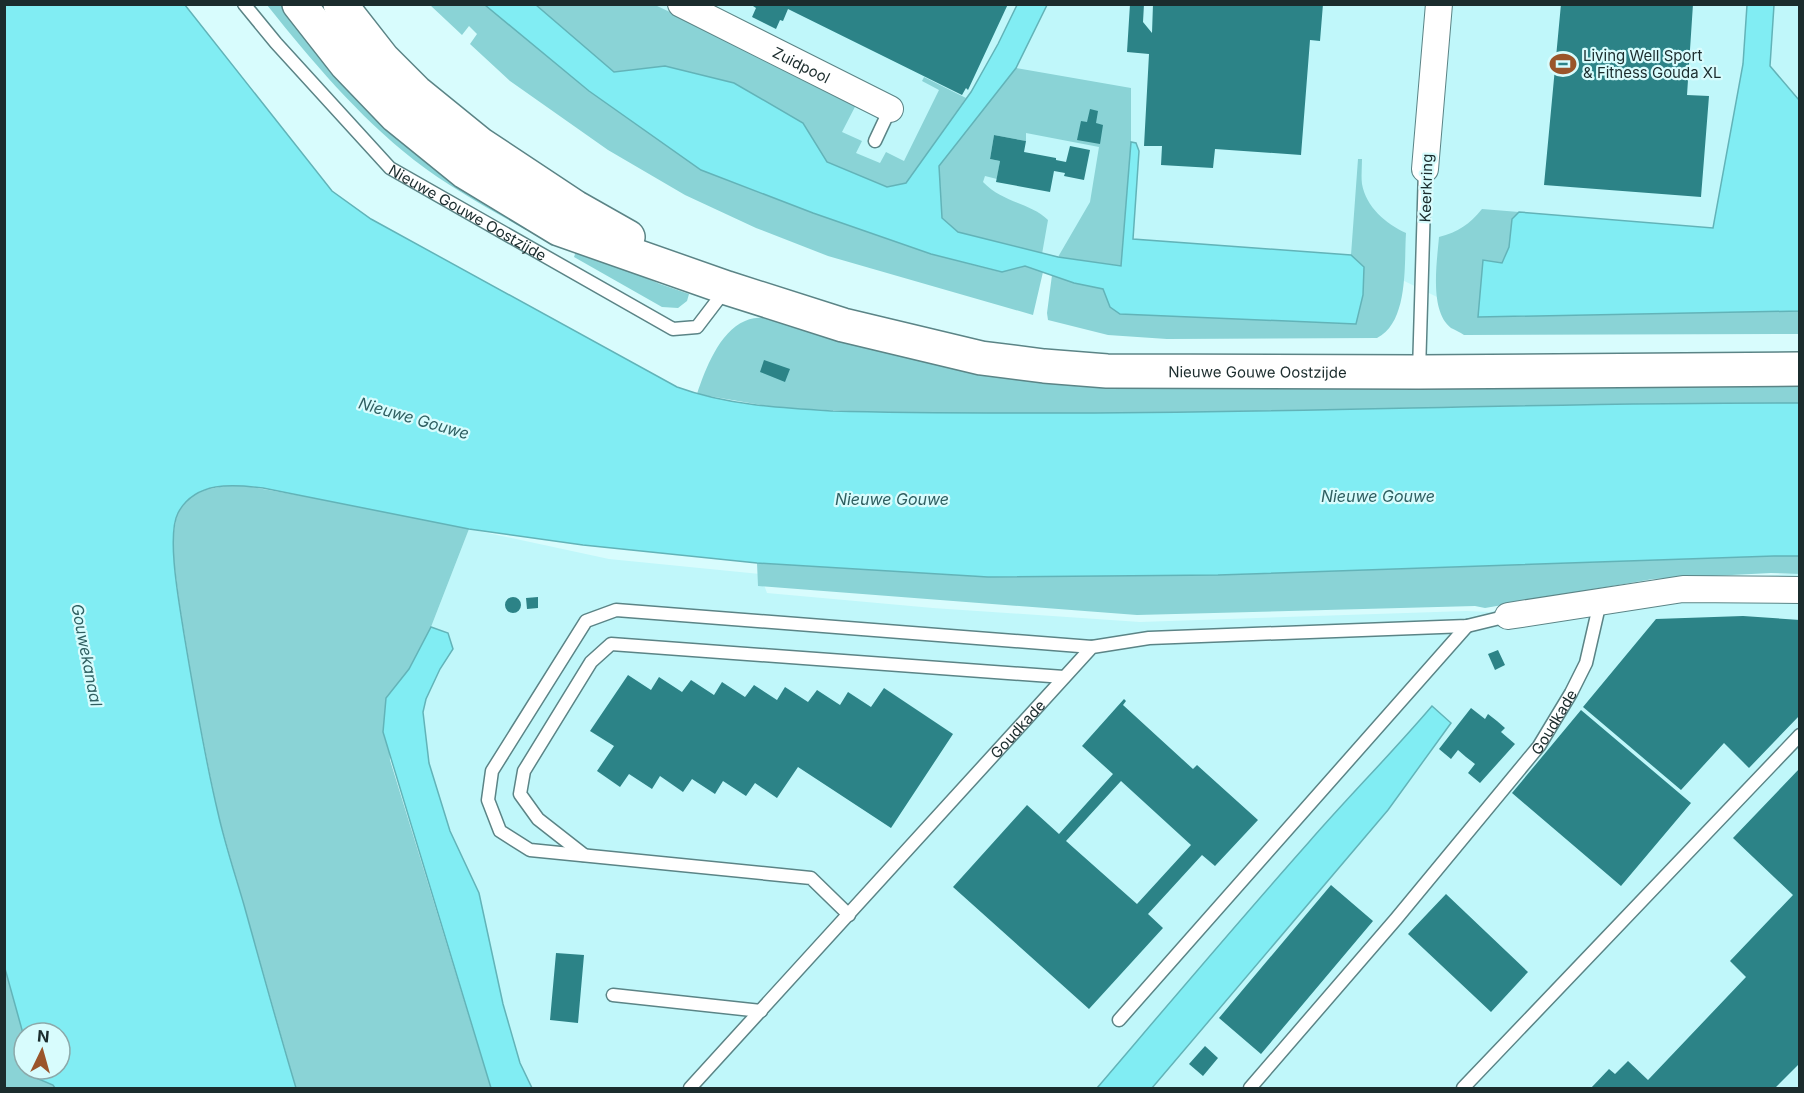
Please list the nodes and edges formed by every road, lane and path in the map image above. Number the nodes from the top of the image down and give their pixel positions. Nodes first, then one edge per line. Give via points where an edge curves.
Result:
1 (244, 4) edge
2 (340, 4) edge
3 (681, 4) edge
4 (1439, 4) edge
5 (307, 6) edge
6 (890, 109) joint
7 (875, 141) dead end
8 (1425, 169) joint
9 (718, 285) junction
10 (1800, 369) edge
11 (1419, 372) junction
12 (1800, 590) edge
13 (1600, 602) junction
14 (1508, 616) joint
15 (1467, 626) junction
16 (1092, 647) junction
17 (1064, 677) junction
18 (1800, 735) edge
19 (586, 856) junction
20 (849, 915) junction
21 (613, 995) dead end
22 (761, 1011) junction
23 (1119, 1020) dead end
24 (690, 1089) edge
25 (1250, 1089) edge
26 (1463, 1089) edge

1 - 9 lane, Nieuwe Gouwe Oostzijde via 390,168 673,329 697,327
2 - 9 main road, Nieuwe Gouwe Oostzijde via 382,58 416,92 480,144 575,207
3 - 6 street, Zuidpool
4 - 8 street, Keerkring
5 - 9 main road, Nieuwe Gouwe Oostzijde via 346,64 396,116 465,172 559,229
6 - 7 lane, Zuidpool
8 - 11 lane, Keerkring
9 - 11 main road, Nieuwe Gouwe Oostzijde via 843,325 981,358 1044,366 1107,371
10 - 11 main road, Nieuwe Gouwe Oostzijde
12 - 13 street via 1683,589
13 - 14 street
13 - 25 lane, Goudkade via 1586,663 1539,746
14 - 15 lane
15 - 16 lane via 1149,638
15 - 23 lane
16 - 17 lane, Goudkade
16 - 19 lane via 616,610 586,621 492,771 488,800 500,831 530,850
17 - 19 lane via 611,644 591,662 524,771 520,794 538,819
17 - 20 lane, Goudkade
18 - 26 lane
19 - 20 lane via 811,878
20 - 22 lane, Goudkade
21 - 22 lane
22 - 24 lane, Goudkade

